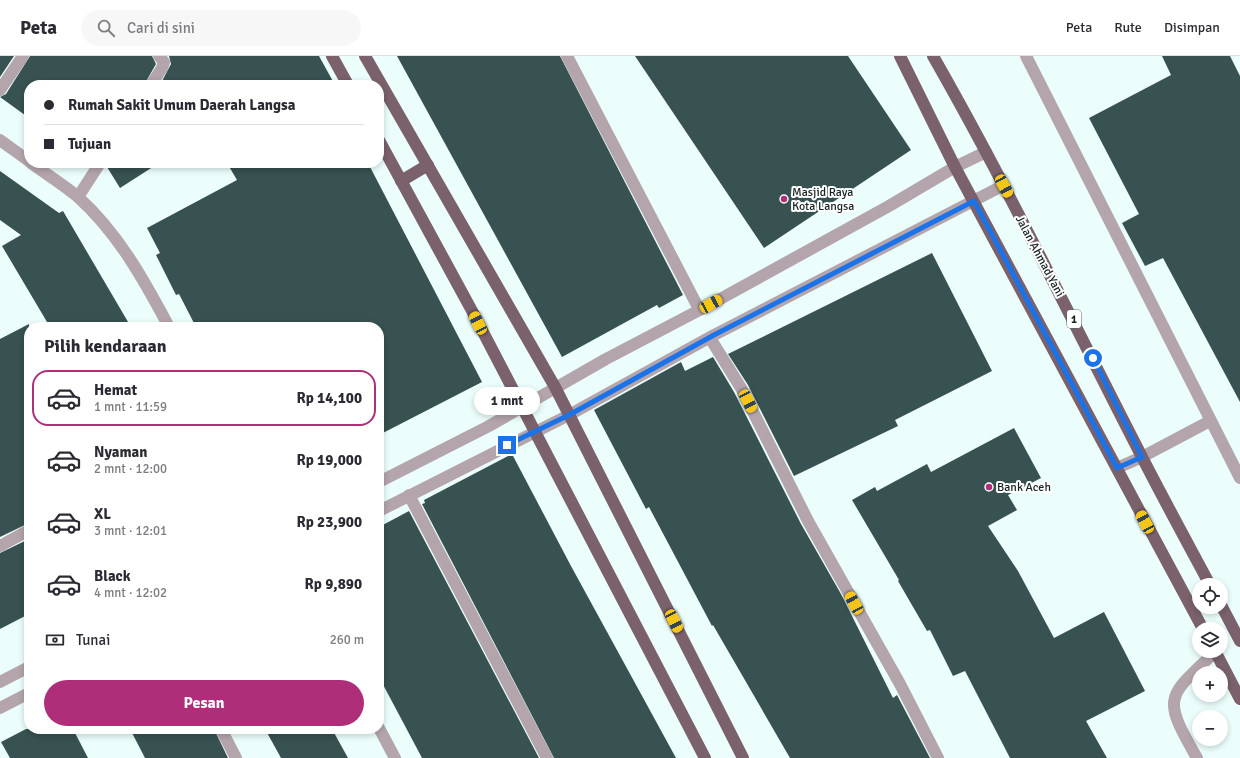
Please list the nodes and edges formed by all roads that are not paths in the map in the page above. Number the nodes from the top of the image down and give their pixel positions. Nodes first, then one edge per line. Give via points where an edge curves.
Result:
1 (23, 56) edge
2 (332, 56) edge
3 (365, 56) edge
4 (568, 56) edge
5 (900, 56) edge
6 (933, 56) edge
7 (1026, 56) edge
8 (164, 58) edge
9 (154, 80) edge
10 (345, 80) edge
11 (379, 80) edge
12 (384, 89) edge
13 (0, 90) edge
14 (0, 140) edge
15 (384, 149) edge
16 (986, 152) junction
17 (24, 158) edge
18 (428, 165) junction
19 (955, 167) junction
20 (38, 168) edge
21 (97, 168) edge
22 (401, 181) junction
23 (1004, 186) junction
24 (78, 197) junction
25 (974, 201) junction
26 (700, 309) junction
27 (166, 322) edge
28 (710, 338) junction
29 (555, 387) junction
30 (521, 406) junction
31 (569, 415) junction
32 (1210, 421) junction
33 (535, 431) junction
34 (1142, 457) junction
35 (1117, 468) junction
36 (1240, 478) edge
37 (384, 479) edge
38 (410, 495) junction
39 (384, 508) edge
40 (24, 533) edge
41 (0, 546) edge
42 (1206, 578) edge
43 (1225, 614) edge
44 (1199, 622) edge
45 (1240, 641) edge
46 (1208, 658) edge
47 (1218, 658) edge
48 (24, 670) edge
49 (0, 682) edge
50 (24, 696) edge
51 (1240, 699) edge
52 (0, 708) edge
53 (224, 734) edge
54 (382, 734) edge
55 (236, 758) edge
56 (395, 758) edge
57 (548, 758) edge
58 (705, 758) edge
59 (743, 758) edge
60 (938, 758) edge
61 (1197, 758) edge

1 - 13 street
2 - 10 main road
3 - 11 main road
4 - 26 street
5 - 19 main road
6 - 16 main road, Jalan Ahmad Yani / 1
7 - 32 street
8 - 9 street via 162,68
12 - 18 main road
14 - 17 street
15 - 22 main road
16 - 19 street
16 - 23 main road, Jalan Ahmad Yani / 1
18 - 22 main road
18 - 29 main road
19 - 25 main road
19 - 26 street via 882,210
20 - 24 street
21 - 24 street
22 - 30 main road
23 - 25 street
23 - 34 main road, Jalan Ahmad Yani / 1
24 - 27 street via 122,246 142,276
25 - 28 street
25 - 35 main road
26 - 29 street
28 - 31 street
28 - 60 street via 741,388 808,521 900,684
29 - 30 street
29 - 31 main road
30 - 33 main road
30 - 37 street
31 - 33 street
31 - 59 main road
32 - 34 street
32 - 36 street
33 - 38 street
33 - 58 main road
34 - 35 street
34 - 42 main road, Jalan Ahmad Yani / 1
35 - 44 main road
38 - 39 street
38 - 57 street
40 - 41 street
43 - 45 main road
46 - 61 street via 1181,683 1173,704 1180,728
47 - 51 main road
48 - 49 street
50 - 52 street
53 - 55 street
54 - 56 street

